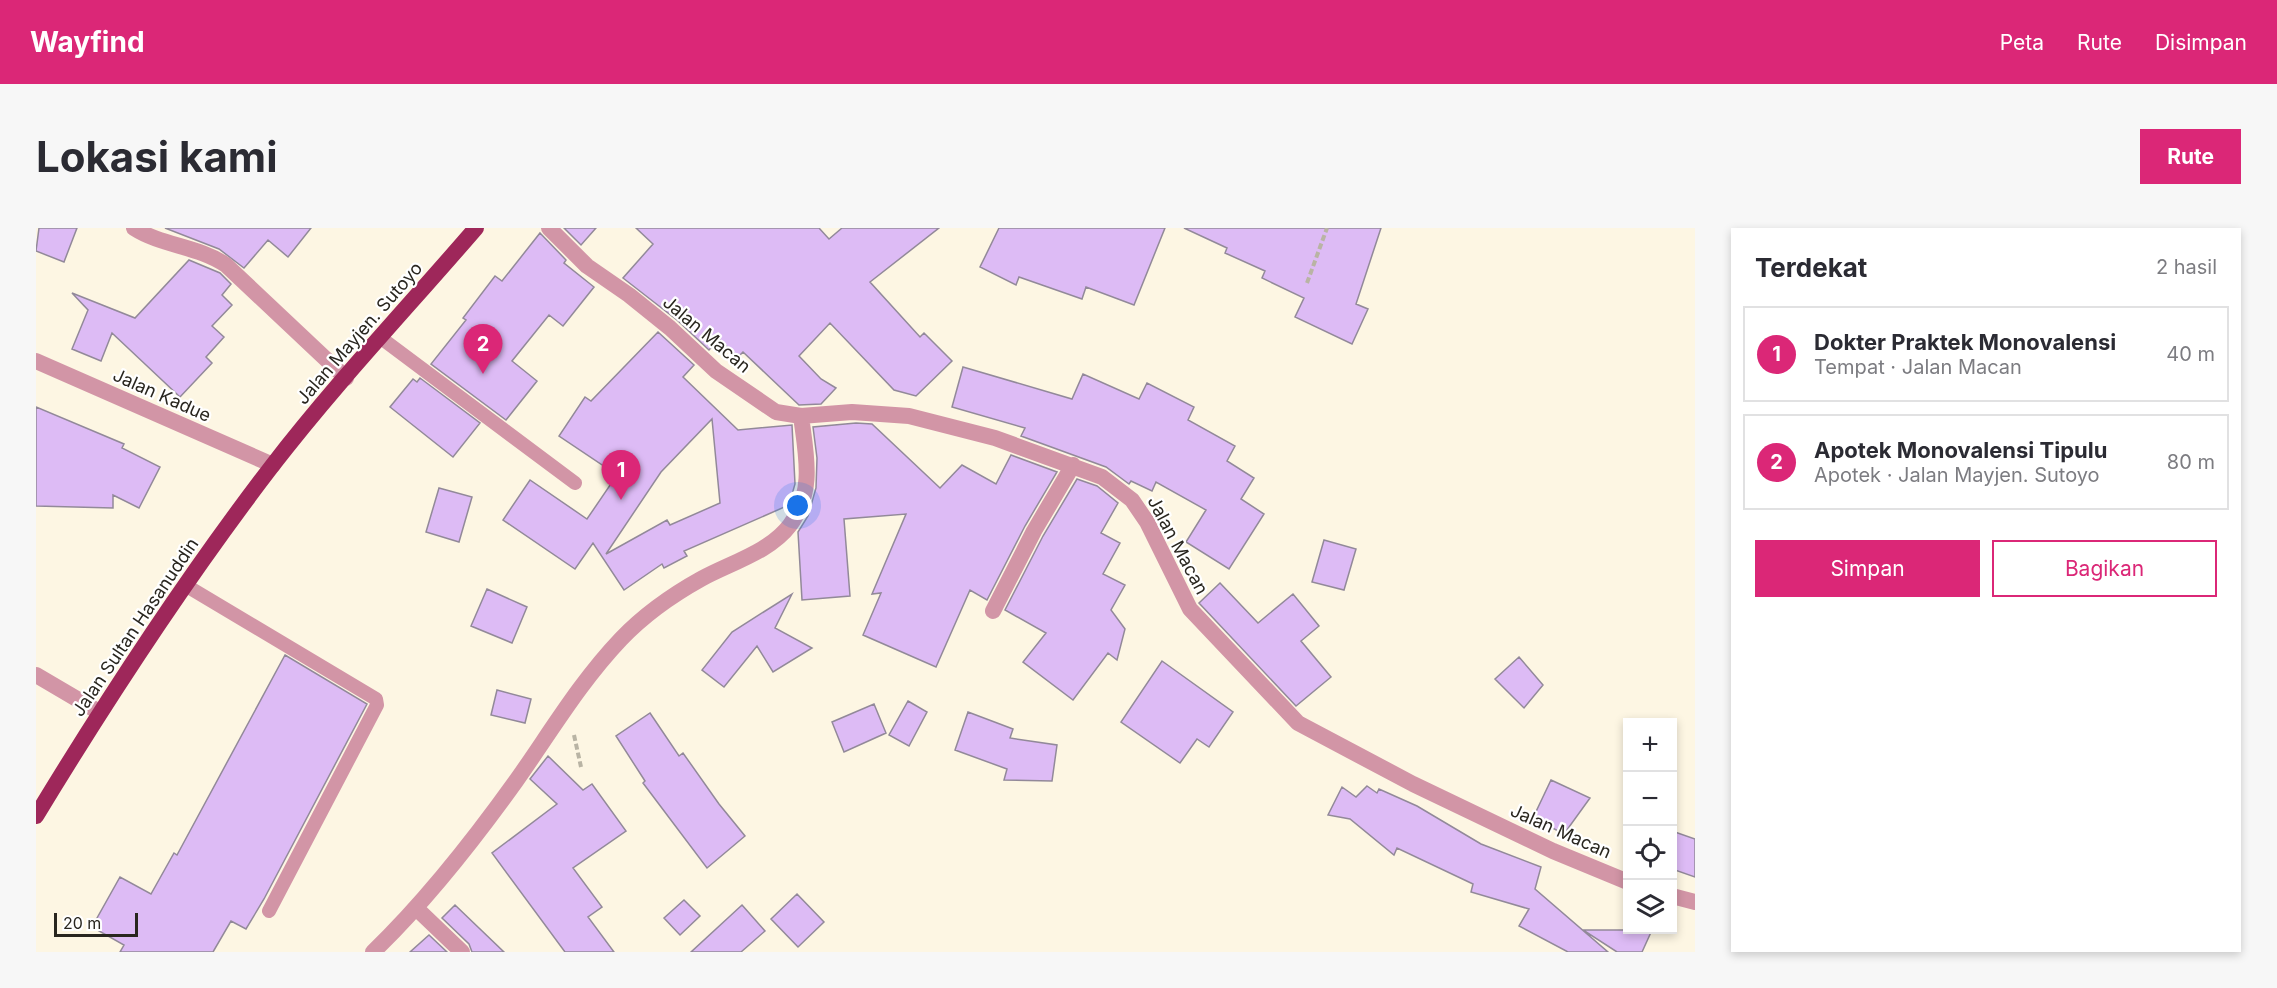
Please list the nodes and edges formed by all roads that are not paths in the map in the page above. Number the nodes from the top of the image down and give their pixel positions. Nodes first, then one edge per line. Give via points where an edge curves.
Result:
1 (135, 228) edge
2 (476, 228) edge
3 (549, 228) edge
4 (381, 338) junction
5 (36, 361) edge
6 (345, 378) junction
7 (801, 416) junction
8 (273, 465) junction
9 (1073, 465) junction
10 (575, 483) dead end
11 (185, 585) junction
12 (993, 611) dead end
13 (36, 675) edge
14 (99, 712) junction
15 (36, 816) edge
16 (1623, 880) edge
17 (1677, 897) edge
18 (1695, 902) edge
19 (416, 908) junction
20 (269, 911) dead end
21 (373, 952) edge
22 (462, 952) edge

1 - 6 street via 226,264
2 - 4 highway, Jalan Mayjen. Sutoyo
3 - 7 street, Jalan Macan via 587,266 670,328 716,371 776,412
4 - 6 highway, Jalan Mayjen. Sutoyo
4 - 10 lane
5 - 8 street, Jalan Kadue
6 - 8 highway, Jalan Mayjen. Sutoyo
7 - 9 street, Jalan Macan via 852,412 909,416 995,438
7 - 19 street via 808,480 801,508 789,526 768,544 690,586 622,638 576,693 515,783
8 - 11 highway, Jalan Sultan Hasanuddin
9 - 12 street
9 - 16 street, Jalan Macan via 1102,477 1132,500 1157,539 1190,609 1298,723 1413,784
11 - 14 highway, Jalan Sultan Hasanuddin
11 - 20 lane via 376,699 377,705
13 - 14 street
14 - 15 highway, Jalan Sultan Hasanuddin
17 - 18 street
19 - 21 street
19 - 22 street

